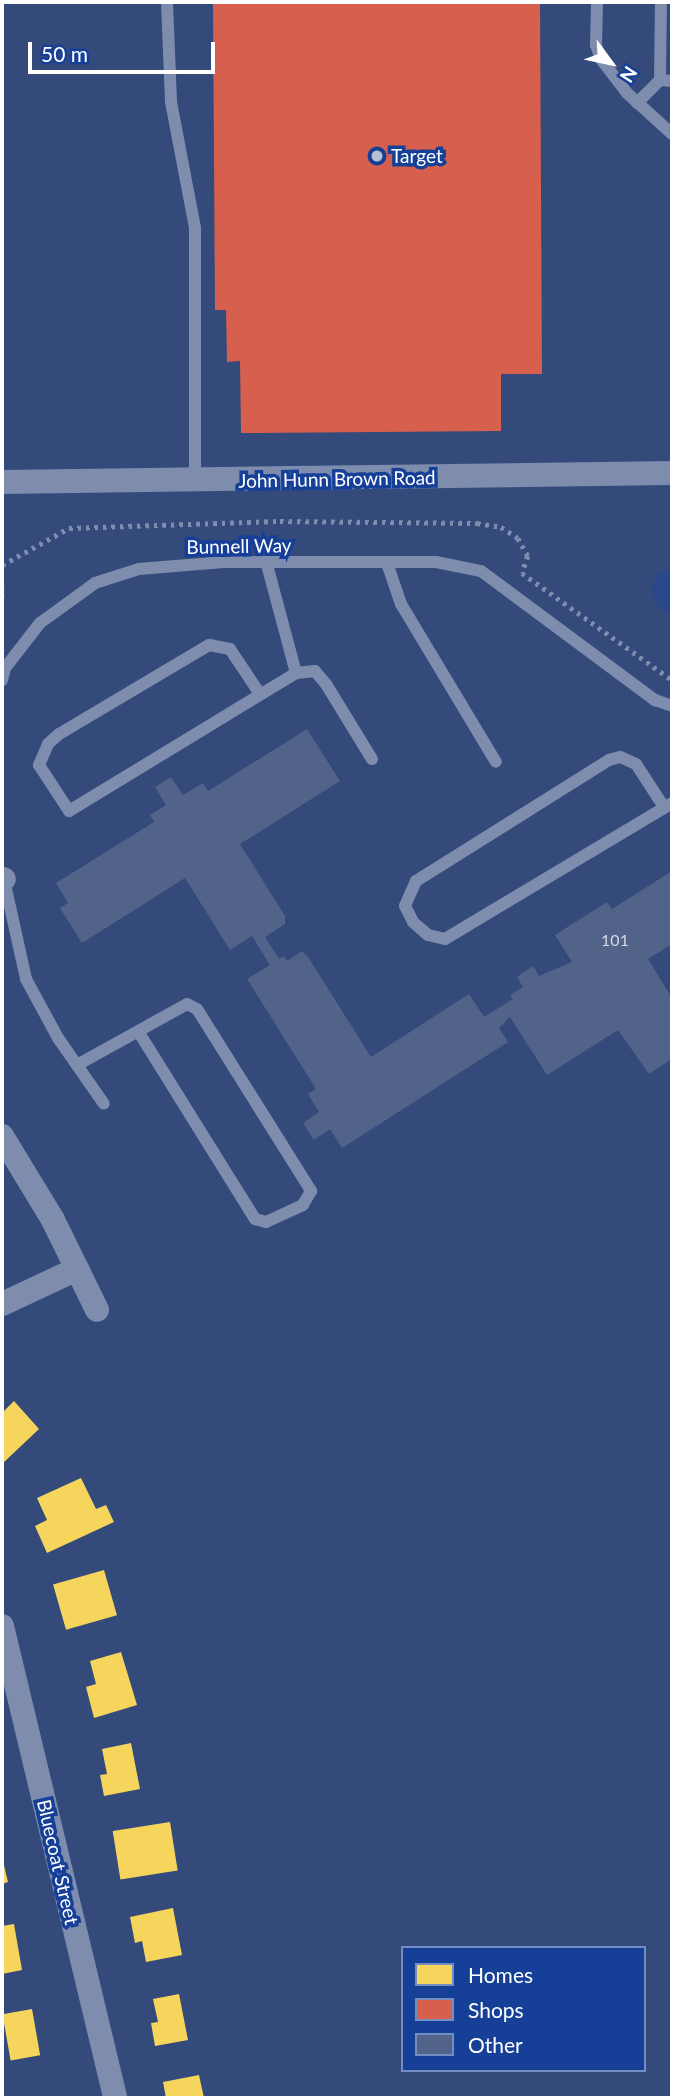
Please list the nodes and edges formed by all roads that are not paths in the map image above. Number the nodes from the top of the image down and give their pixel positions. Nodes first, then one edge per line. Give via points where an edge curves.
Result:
1 (167, 2) edge
2 (597, 2) edge
3 (661, 2) edge
4 (666, 80) edge
5 (637, 103) junction
6 (672, 134) edge
7 (672, 473) edge
8 (195, 481) junction
9 (2, 482) edge
10 (387, 563) junction
11 (267, 565) junction
12 (296, 673) junction
13 (2, 680) edge
14 (260, 694) junction
15 (672, 706) edge
16 (372, 759) dead end
17 (496, 762) dead end
18 (668, 805) edge
19 (2, 877) edge
20 (138, 1031) junction
21 (77, 1065) junction
22 (104, 1104) dead end
23 (2, 1136) edge
24 (77, 1269) junction
25 (2, 1304) edge
26 (97, 1310) dead end
27 (2, 1626) edge
28 (115, 2098) edge

1 - 8 lane via 171,102 195,228
2 - 5 lane via 598,52
3 - 4 lane
4 - 5 lane
5 - 6 lane
7 - 8 street, John Hunn Brown Road
8 - 9 street, John Hunn Brown Road
10 - 11 lane, Bunnell Way
10 - 15 lane, Bunnell Way via 459,564 481,571 655,700
10 - 17 lane via 401,604
11 - 12 lane
11 - 13 lane, Bunnell Way via 224,562 139,569 94,583 40,623 5,668
12 - 14 lane
12 - 16 lane via 315,671
14 - 14 lane via 69,811 39,765 48,744 60,734 209,645 230,649
18 - 18 lane via 445,939 428,935 413,922 405,906 416,881 608,761 621,757 636,764
19 - 21 lane via 26,979
20 - 20 lane via 187,1004 197,1009 311,1191 303,1205 266,1222 256,1219
20 - 21 lane
21 - 22 lane
23 - 24 street
24 - 25 street
24 - 26 street
27 - 28 street, Bluecoat Street

